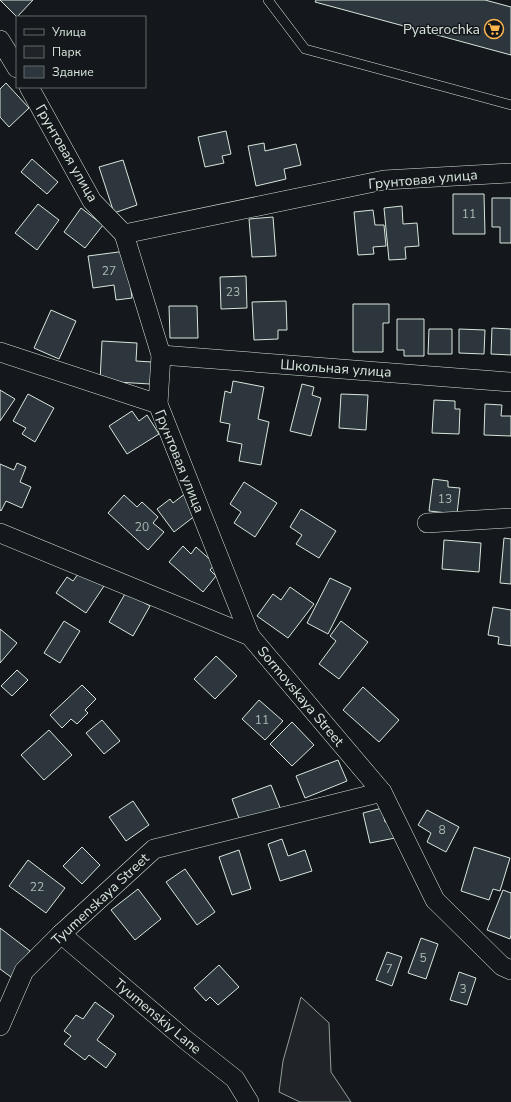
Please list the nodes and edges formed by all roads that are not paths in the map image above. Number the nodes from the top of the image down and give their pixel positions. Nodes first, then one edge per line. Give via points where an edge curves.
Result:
1 (268, 0) edge
2 (0, 40) edge
3 (16, 66) edge
4 (30, 88) edge
5 (511, 105) edge
6 (511, 173) edge
7 (124, 234) junction
8 (0, 352) edge
9 (162, 355) junction
10 (511, 382) edge
11 (158, 404) junction
12 (511, 518) edge
13 (427, 523) dead end
14 (0, 533) edge
15 (250, 636) junction
16 (382, 792) junction
17 (61, 934) junction
18 (511, 970) edge
19 (0, 1026) edge
20 (249, 1102) edge

1 - 5 lane via 305,48
2 - 3 street
4 - 7 street, Грунтовая улица via 92,201
6 - 7 street, Грунтовая улица via 384,180
7 - 9 street, Грунтовая улица
8 - 11 street
9 - 10 street, Школьная улица
9 - 11 street, Грунтовая улица
11 - 15 street, Грунтовая улица
12 - 13 street
14 - 15 street, Sormovskaya Street
15 - 16 street, Sormovskaya Street
16 - 17 street, Tyumenskaya Street via 154,849
16 - 18 street, Sormovskaya Street via 434,900 502,966
17 - 19 street, Tyumenskaya Street via 24,971
17 - 20 street, Tyumenskiy Lane via 186,1041 235,1079

